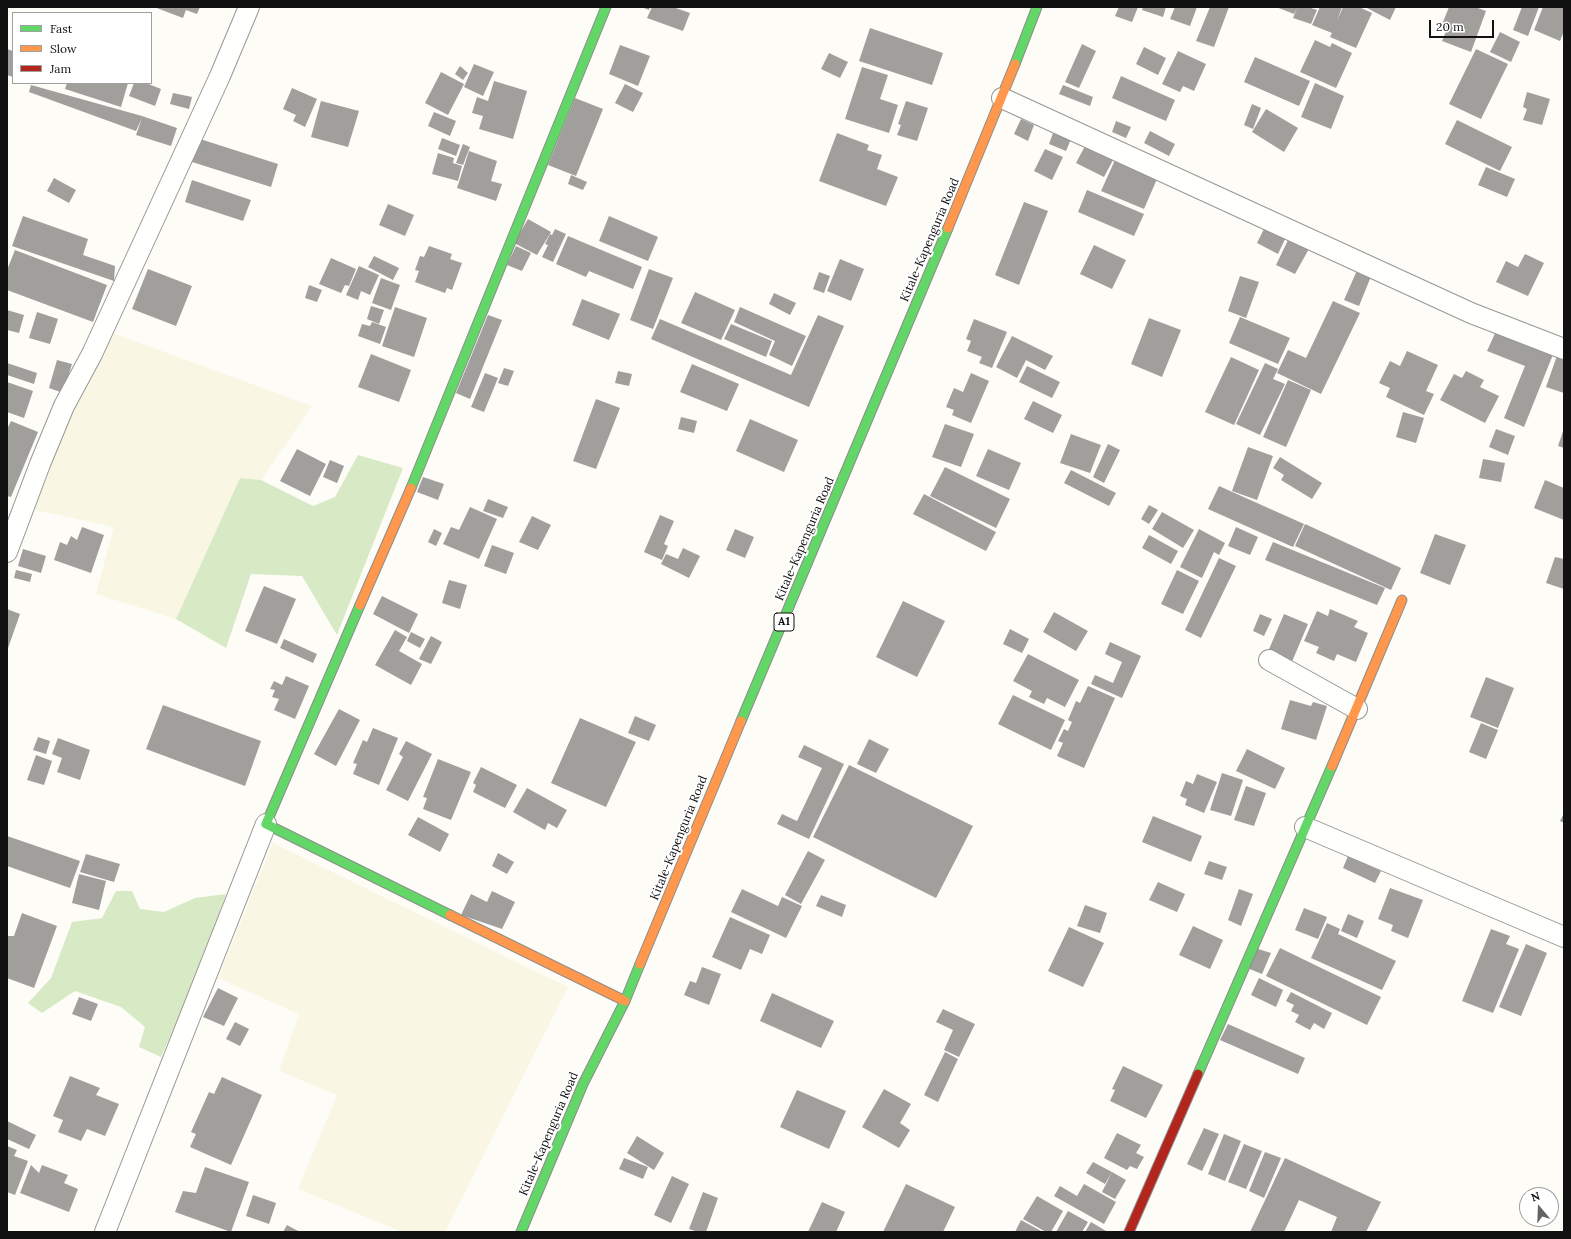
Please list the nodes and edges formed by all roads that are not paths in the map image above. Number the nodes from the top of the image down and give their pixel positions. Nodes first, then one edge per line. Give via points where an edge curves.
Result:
1 (249, 7) edge
2 (606, 7) edge
3 (1038, 7) edge
4 (1002, 98) junction
5 (1564, 349) edge
6 (7, 552) edge
7 (1402, 600) dead end
8 (1269, 660) dead end
9 (1357, 709) junction
10 (266, 824) junction
11 (1305, 827) junction
12 (1564, 938) edge
13 (625, 1001) junction
14 (105, 1232) edge
15 (520, 1232) edge
16 (1129, 1232) edge

1 - 6 street via 220,76 92,354 64,406
2 - 10 main road via 422,462
3 - 4 main road, Kitale-Kapenguria Road / A1
4 - 5 street via 1471,313
4 - 13 main road, Kitale-Kapenguria Road / A1
7 - 9 main road
8 - 9 street
9 - 11 main road
10 - 13 main road
10 - 14 street
11 - 12 street
11 - 16 main road
13 - 15 main road, Kitale-Kapenguria Road / A1 via 583,1084

